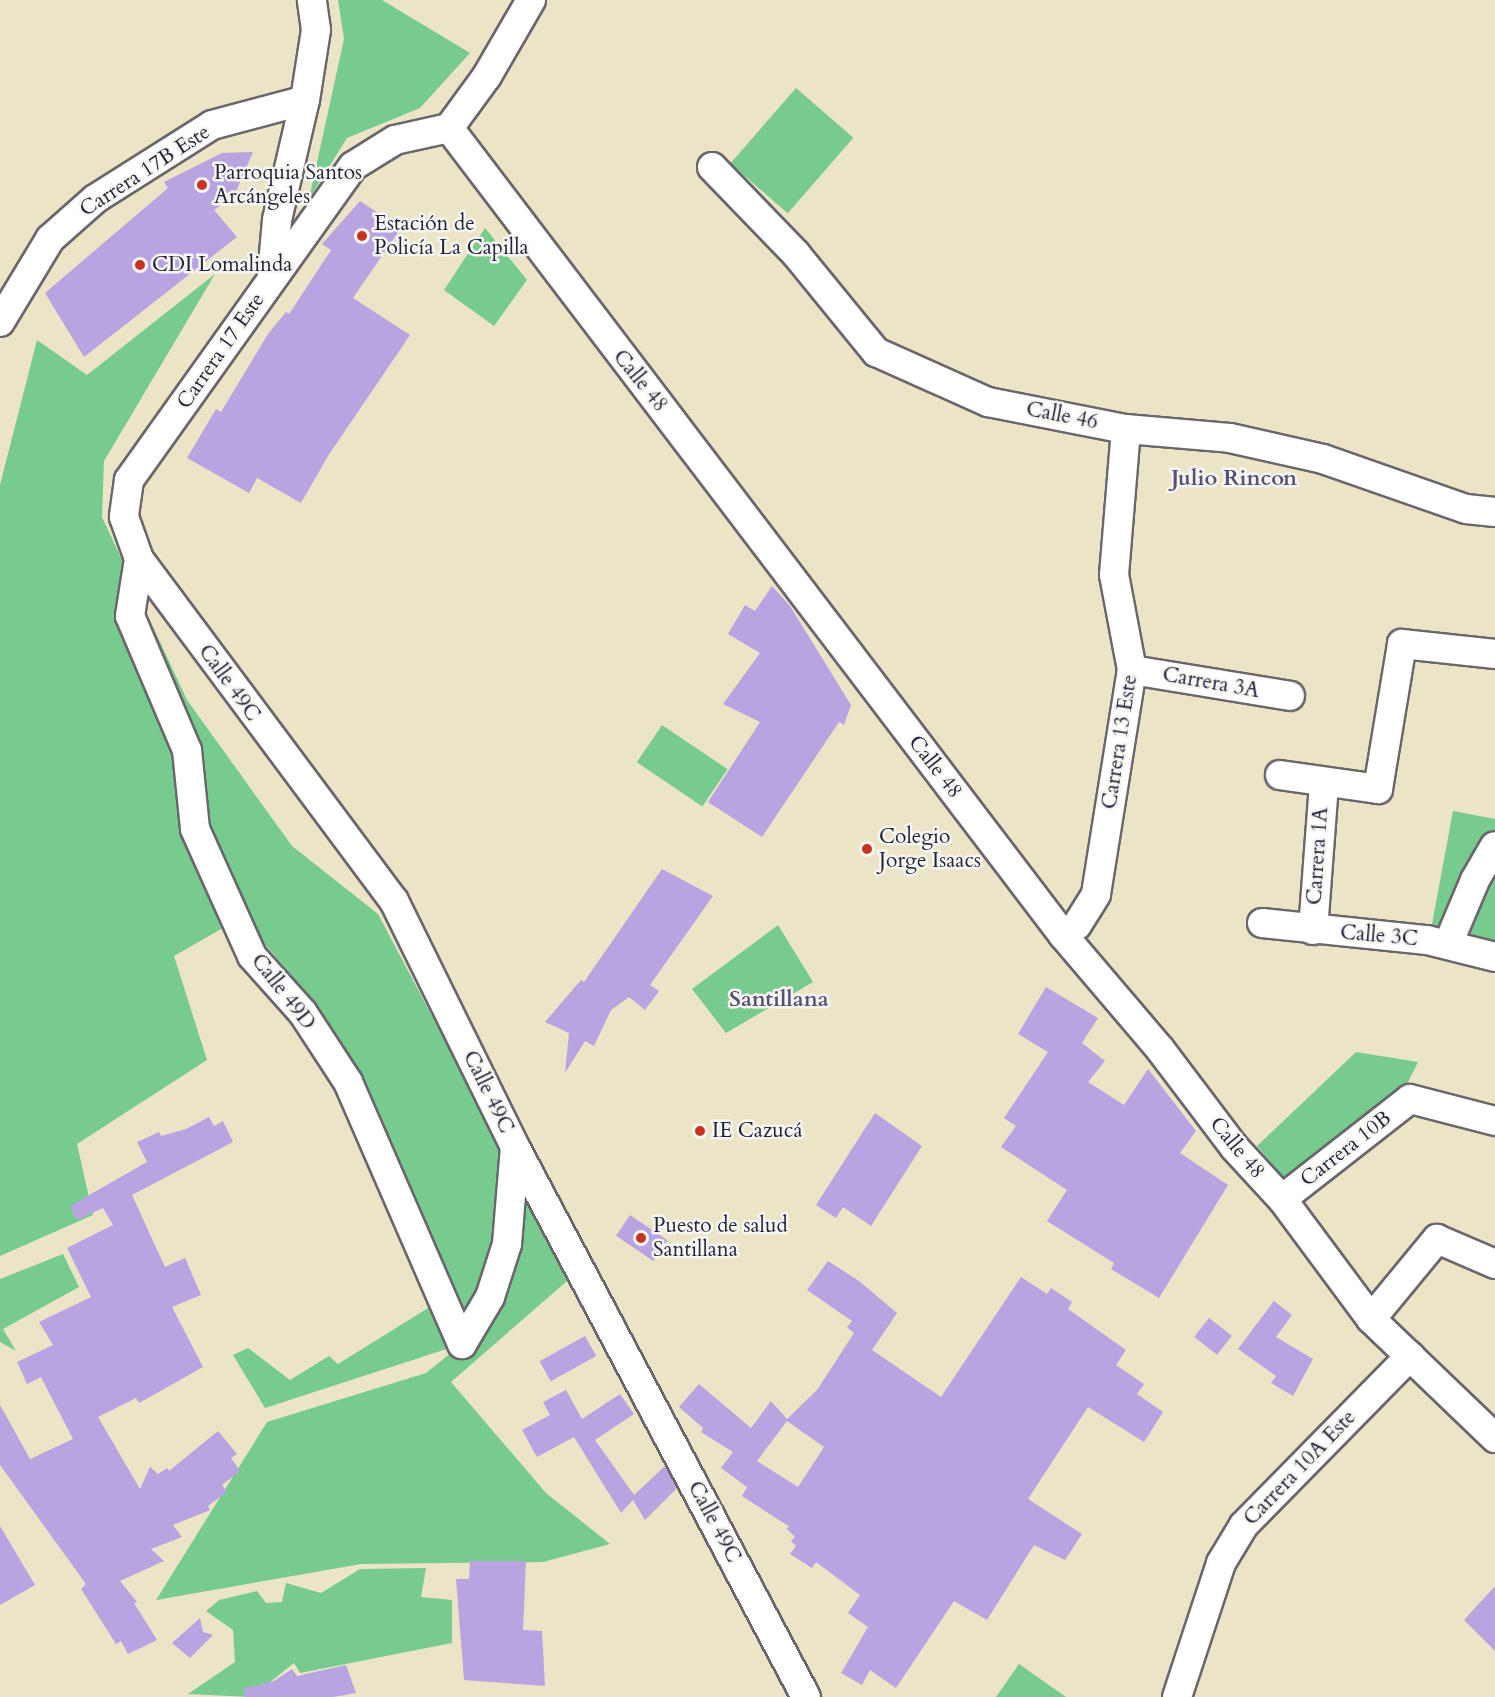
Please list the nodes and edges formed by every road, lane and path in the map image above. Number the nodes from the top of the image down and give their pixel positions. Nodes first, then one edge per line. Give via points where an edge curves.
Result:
1 (312, 0) edge
2 (531, 0) edge
3 (305, 100) junction
4 (449, 129) junction
5 (712, 167) dead end
6 (271, 280) junction
7 (0, 321) edge
8 (1126, 429) junction
9 (1495, 512) edge
10 (124, 517) joint
11 (139, 559) junction
12 (1495, 654) edge
13 (1132, 670) junction
14 (1290, 696) dead end
15 (1280, 775) dead end
16 (1324, 783) junction
17 (1495, 846) edge
18 (1262, 923) dead end
19 (1313, 930) junction
20 (1063, 935) junction
21 (1448, 944) junction
22 (1495, 957) edge
23 (1495, 1121) edge
24 (515, 1147) junction
25 (1282, 1199) junction
26 (1495, 1264) edge
27 (1371, 1319) junction
28 (1410, 1356) junction
29 (1495, 1438) edge
30 (806, 1697) edge
31 (1177, 1697) edge

1 - 3 street via 316,30
2 - 4 street via 487,76
3 - 6 street via 277,220
3 - 7 street, Carrera 17B Este via 212,125 95,199 50,239
4 - 6 street, Carrera 17 Este via 395,140 353,166
4 - 20 street, Calle 48
5 - 8 street, Calle 46 via 796,254 876,352 988,402
6 - 10 street, Carrera 17 Este via 129,480
8 - 9 street, Calle 46 via 1230,438 1312,456 1466,509
8 - 13 street, Carrera 13 Este via 1114,574
10 - 11 street, Calle 49C
11 - 24 street, Calle 49C via 394,901
11 - 24 street, Calle 49D via 130,616 187,750 195,829 252,956 303,1013 348,1082 462,1344 490,1297 507,1244
12 - 16 street via 1402,644 1378,789
13 - 14 street, Carrera 3A
13 - 20 street, Carrera 13 Este via 1096,894 1077,925
15 - 16 street
16 - 19 street, Carrera 1A
17 - 21 street via 1475,880
18 - 19 street, Calle 3C
19 - 21 street, Calle 3C
20 - 25 street, Calle 48 via 1160,1049 1234,1147
21 - 22 street, Calle 3C
23 - 25 street, Carrera 10B via 1410,1099
24 - 30 street, Calle 49C
25 - 27 street, Calle 48
26 - 27 street via 1437,1239
27 - 28 street, Calle 48
28 - 29 street, Calle 48
28 - 31 street, Carrera 10A Este via 1244,1525 1221,1563

